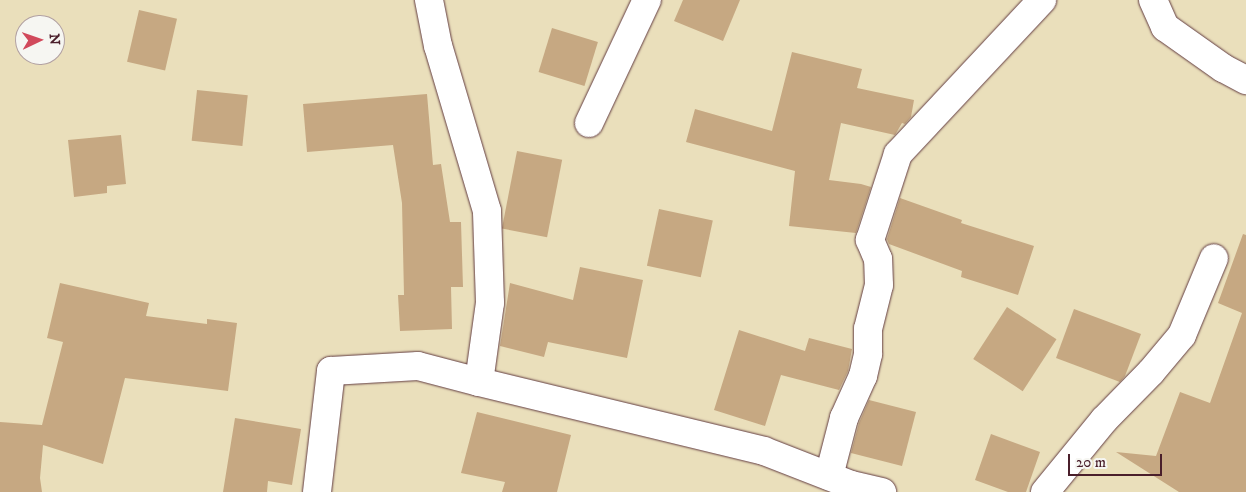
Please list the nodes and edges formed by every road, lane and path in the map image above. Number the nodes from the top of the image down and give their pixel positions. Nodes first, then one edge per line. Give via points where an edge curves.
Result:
1 (429, 0) edge
2 (647, 0) edge
3 (1042, 0) edge
4 (1153, 0) edge
5 (1246, 80) edge
6 (589, 123) dead end
7 (1214, 258) dead end
8 (479, 382) junction
9 (829, 476) junction
10 (317, 492) edge
11 (882, 492) edge
12 (1045, 492) edge

1 - 8 street via 438,46 487,211 490,303
2 - 6 street
3 - 9 street via 898,154 870,240 878,259 879,286 868,329 868,354 863,376 844,418
4 - 5 street via 1165,28 1222,68
7 - 12 street via 1182,335 1104,420
8 - 9 street via 764,451
8 - 10 street via 418,366 331,372
9 - 11 street via 850,485

